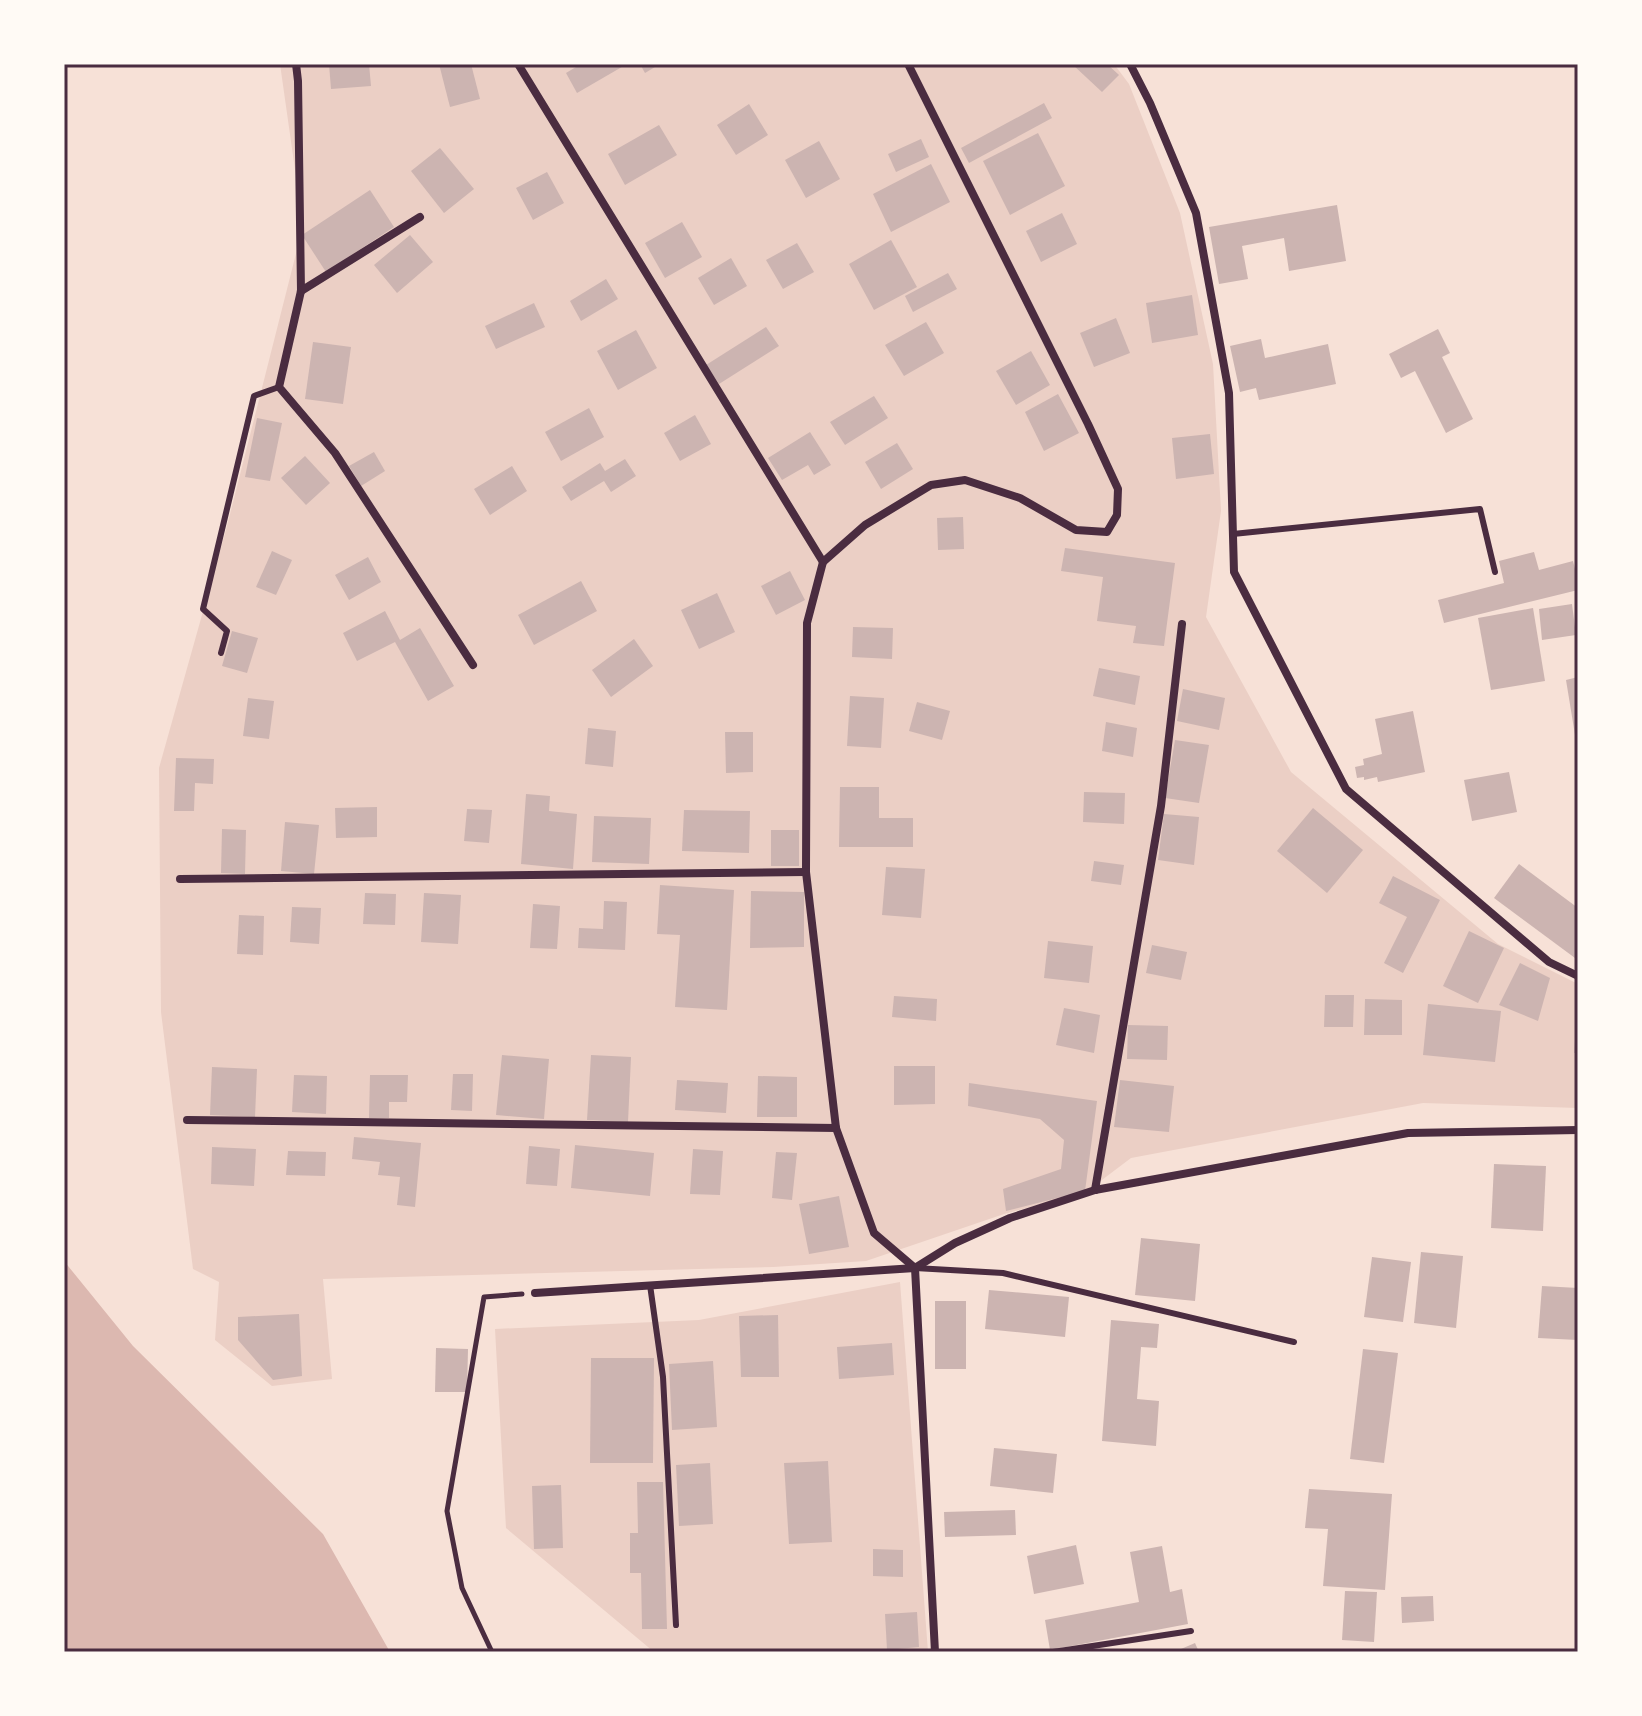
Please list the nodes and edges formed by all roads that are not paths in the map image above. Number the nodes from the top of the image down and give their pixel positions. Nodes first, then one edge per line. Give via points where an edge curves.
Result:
1 (296, 64) edge
2 (518, 64) edge
3 (908, 64) edge
4 (1130, 64) edge
5 (420, 217) dead end
6 (301, 291) junction
7 (279, 387) junction
8 (1233, 534) junction
9 (823, 562) junction
10 (1495, 572) dead end
11 (1182, 624) dead end
12 (221, 653) dead end
13 (473, 665) dead end
14 (806, 872) junction
15 (180, 879) dead end
16 (1578, 976) edge
17 (187, 1120) dead end
18 (836, 1128) junction
19 (1578, 1130) edge
20 (1095, 1190) junction
21 (915, 1268) junction
22 (650, 1285) junction
23 (535, 1293) road end
24 (1294, 1342) dead end
25 (676, 1625) dead end
26 (1191, 1631) dead end
27 (935, 1652) edge
28 (1053, 1652) edge

1 - 6 street
2 - 9 street
3 - 9 street via 1088,424 1118,489 1117,515 1107,532 1076,530 1020,498 965,480 931,485 865,525
4 - 8 street via 1196,213 1229,393
5 - 6 street
6 - 7 street
7 - 12 lane via 254,396 203,609 227,631
7 - 13 street via 335,453
8 - 10 lane via 1480,509
8 - 16 street via 1234,572 1346,789 1549,962
9 - 14 street via 807,623
11 - 20 street via 1161,806
14 - 15 street
14 - 18 street
17 - 18 street
18 - 21 street via 874,1233
19 - 20 street via 1408,1133
20 - 21 street via 1010,1218
21 - 22 street
21 - 24 lane via 1003,1273
21 - 27 street
22 - 23 street
22 - 25 lane via 663,1377
26 - 28 lane

